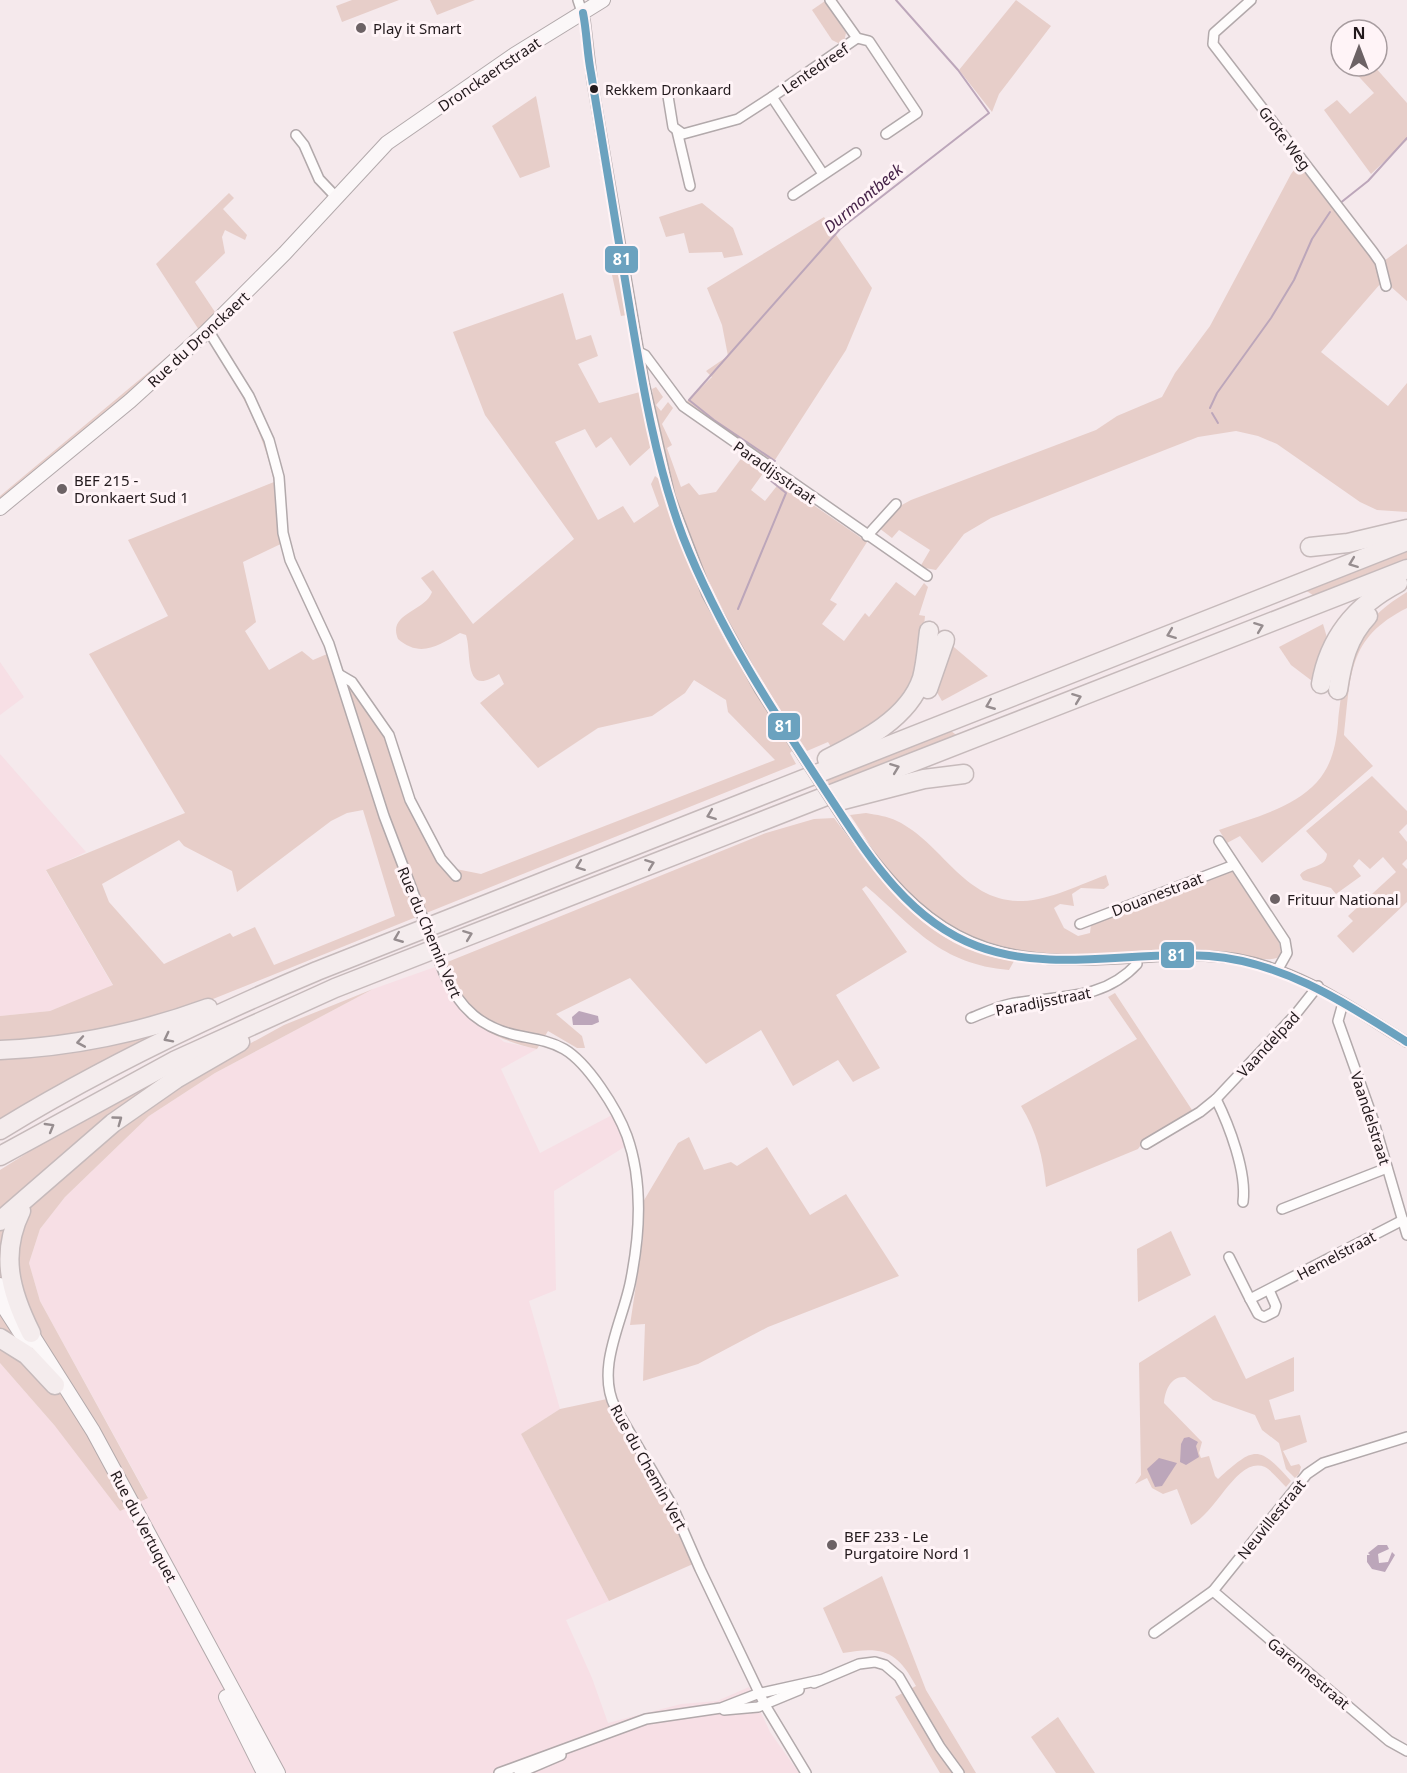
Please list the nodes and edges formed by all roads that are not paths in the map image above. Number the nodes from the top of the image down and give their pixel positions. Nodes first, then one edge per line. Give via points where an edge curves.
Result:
1 (603, 0) edge
2 (830, 0) edge
3 (1251, 0) edge
4 (580, 6) edge
5 (857, 38) junction
6 (667, 90) dead end
7 (772, 97) junction
8 (677, 131) junction
9 (886, 134) dead end
10 (296, 135) dead end
11 (378, 152) joint
12 (856, 153) dead end
13 (823, 174) junction
14 (690, 186) dead end
15 (793, 195) dead end
16 (337, 198) junction
17 (1386, 286) dead end
18 (208, 330) junction
19 (639, 352) junction
20 (896, 504) dead end
21 (0, 508) edge
22 (1407, 529) edge
23 (867, 536) junction
24 (1407, 541) edge
25 (1310, 547) dead end
26 (1407, 569) edge
27 (927, 576) dead end
28 (1407, 578) edge
29 (1407, 585) edge
30 (937, 635) dead end
31 (340, 675) junction
32 (964, 774) dead end
33 (738, 804) junction
34 (722, 836) junction
35 (1219, 841) dead end
36 (1234, 865) junction
37 (456, 876) dead end
38 (1080, 924) dead end
39 (1136, 957) junction
40 (394, 964) junction
41 (1278, 969) junction
42 (317, 971) junction
43 (1318, 986) junction
44 (1343, 1003) junction
45 (971, 1018) dead end
46 (1407, 1042) edge
47 (0, 1050) edge
48 (1216, 1099) junction
49 (0, 1130) edge
50 (1146, 1144) dead end
51 (0, 1156) edge
52 (1387, 1168) junction
53 (57, 1171) junction
54 (1243, 1202) dead end
55 (1282, 1209) dead end
56 (1402, 1220) junction
57 (0, 1221) edge
58 (1407, 1235) edge
59 (1229, 1257) dead end
60 (0, 1285) edge
61 (1269, 1290) junction
62 (1250, 1299) junction
63 (0, 1301) edge
64 (32, 1333) junction
65 (0, 1338) edge
66 (55, 1386) junction
67 (1407, 1437) edge
68 (1213, 1591) junction
69 (1154, 1632) dead end
70 (820, 1680) junction
71 (760, 1694) junction
72 (765, 1705) junction
73 (709, 1710) junction
74 (621, 1728) junction
75 (940, 1747) junction
76 (1407, 1751) edge
77 (264, 1773) edge
78 (278, 1773) edge
79 (500, 1773) edge
80 (519, 1773) edge
81 (806, 1773) edge
82 (952, 1773) edge
83 (959, 1773) edge

1 - 4 street, Dronckaertstraat
2 - 5 street, Lentedreef
3 - 17 street, Grote Weg via 1214,33 1213,44 1373,252
4 - 11 street, Dronckaertstraat
4 - 19 street
5 - 7 street, Lentedreef
5 - 9 street, Lentedreef via 869,41 917,112
6 - 8 street
7 - 8 street, Lentedreef via 720,126 683,134
7 - 13 street, Lentedreef
8 - 14 street
10 - 16 street via 319,179
11 - 16 street, Rue du Dronckaert
12 - 13 street
13 - 15 street
16 - 18 street, Rue du Dronckaert
18 - 21 street, Rue du Dronckaert via 124,407
18 - 31 street, Rue du Chemin Vert via 266,431 279,477 288,554
19 - 23 street, Paradijsstraat via 683,406
19 - 39 street, bridge via 670,497 727,634 848,826 890,882 943,929 968,942 1016,955 1058,960
20 - 23 street
22 - 25 highway via 1348,543
23 - 27 street, Paradijsstraat
24 -> 33 highway
34 -> 26 highway
28 - 29 highway via 1378,593 1346,624 1332,644 1329,687 1355,632 1377,606
30 - 33 highway via 922,677 906,706 886,724
31 - 37 street, Rue du Chemin Vert via 352,682 389,735 410,800 441,858
31 - 71 street, Rue du Chemin Vert, bridge via 384,816 444,973 461,1004 482,1023 558,1046 575,1057 624,1128 637,1181 639,1210 631,1280 608,1366 608,1390 677,1513
32 - 34 highway via 873,791 752,831
33 -> 42 highway
40 -> 34 highway
35 - 36 street
36 - 38 street, Douanestraat
36 - 41 street via 1285,941 1287,953
39 - 41 street via 1213,956
39 - 45 street, Paradijsstraat via 1137,964 1128,974 1093,992 1011,1004
51 -> 40 highway via 183,1056
53 -> 40 highway via 113,1123 188,1072 252,1035 353,988
41 - 43 street
42 -> 47 highway via 123,1034
42 -> 49 highway via 177,1034
43 - 44 street
43 - 48 street, Vaandelpad via 1289,1023
44 - 46 street
44 - 52 street, Vaandelstraat via 1338,1021
48 - 50 street, Vaandelpad
48 - 54 street via 1237,1154
52 - 55 street
52 - 56 street, Vaandelstraat
53 - 57 highway
53 - 64 highway via 10,1225 3,1247 8,1285
56 - 58 street, Vaandelstraat
56 - 61 street, Hemelstraat
59 - 62 street
60 - 64 street, Rue du Vertuquet
61 - 62 street, Hemelstraat
61 - 62 street via 1276,1306 1274,1312 1264,1317
63 - 66 street, Rue du Vertuquet
64 - 78 street, Rue du Vertuquet via 93,1431
65 - 66 highway via 27,1355
66 - 77 street, Rue du Vertuquet via 115,1488
67 - 68 street, Neuvillestraat via 1323,1462 1307,1474
68 - 69 street, Neuvillestraat
68 - 76 street, Garennestraat via 1389,1741
70 - 71 street
70 - 72 street
70 - 75 street via 859,1664 885,1665 899,1677
71 - 72 street, Rue du Chemin Vert
71 - 73 street
72 - 73 street
72 - 81 street, Rue du Chemin Vert
73 - 74 street via 662,1715
74 - 79 street
74 - 80 street
75 - 82 street
75 - 83 street

